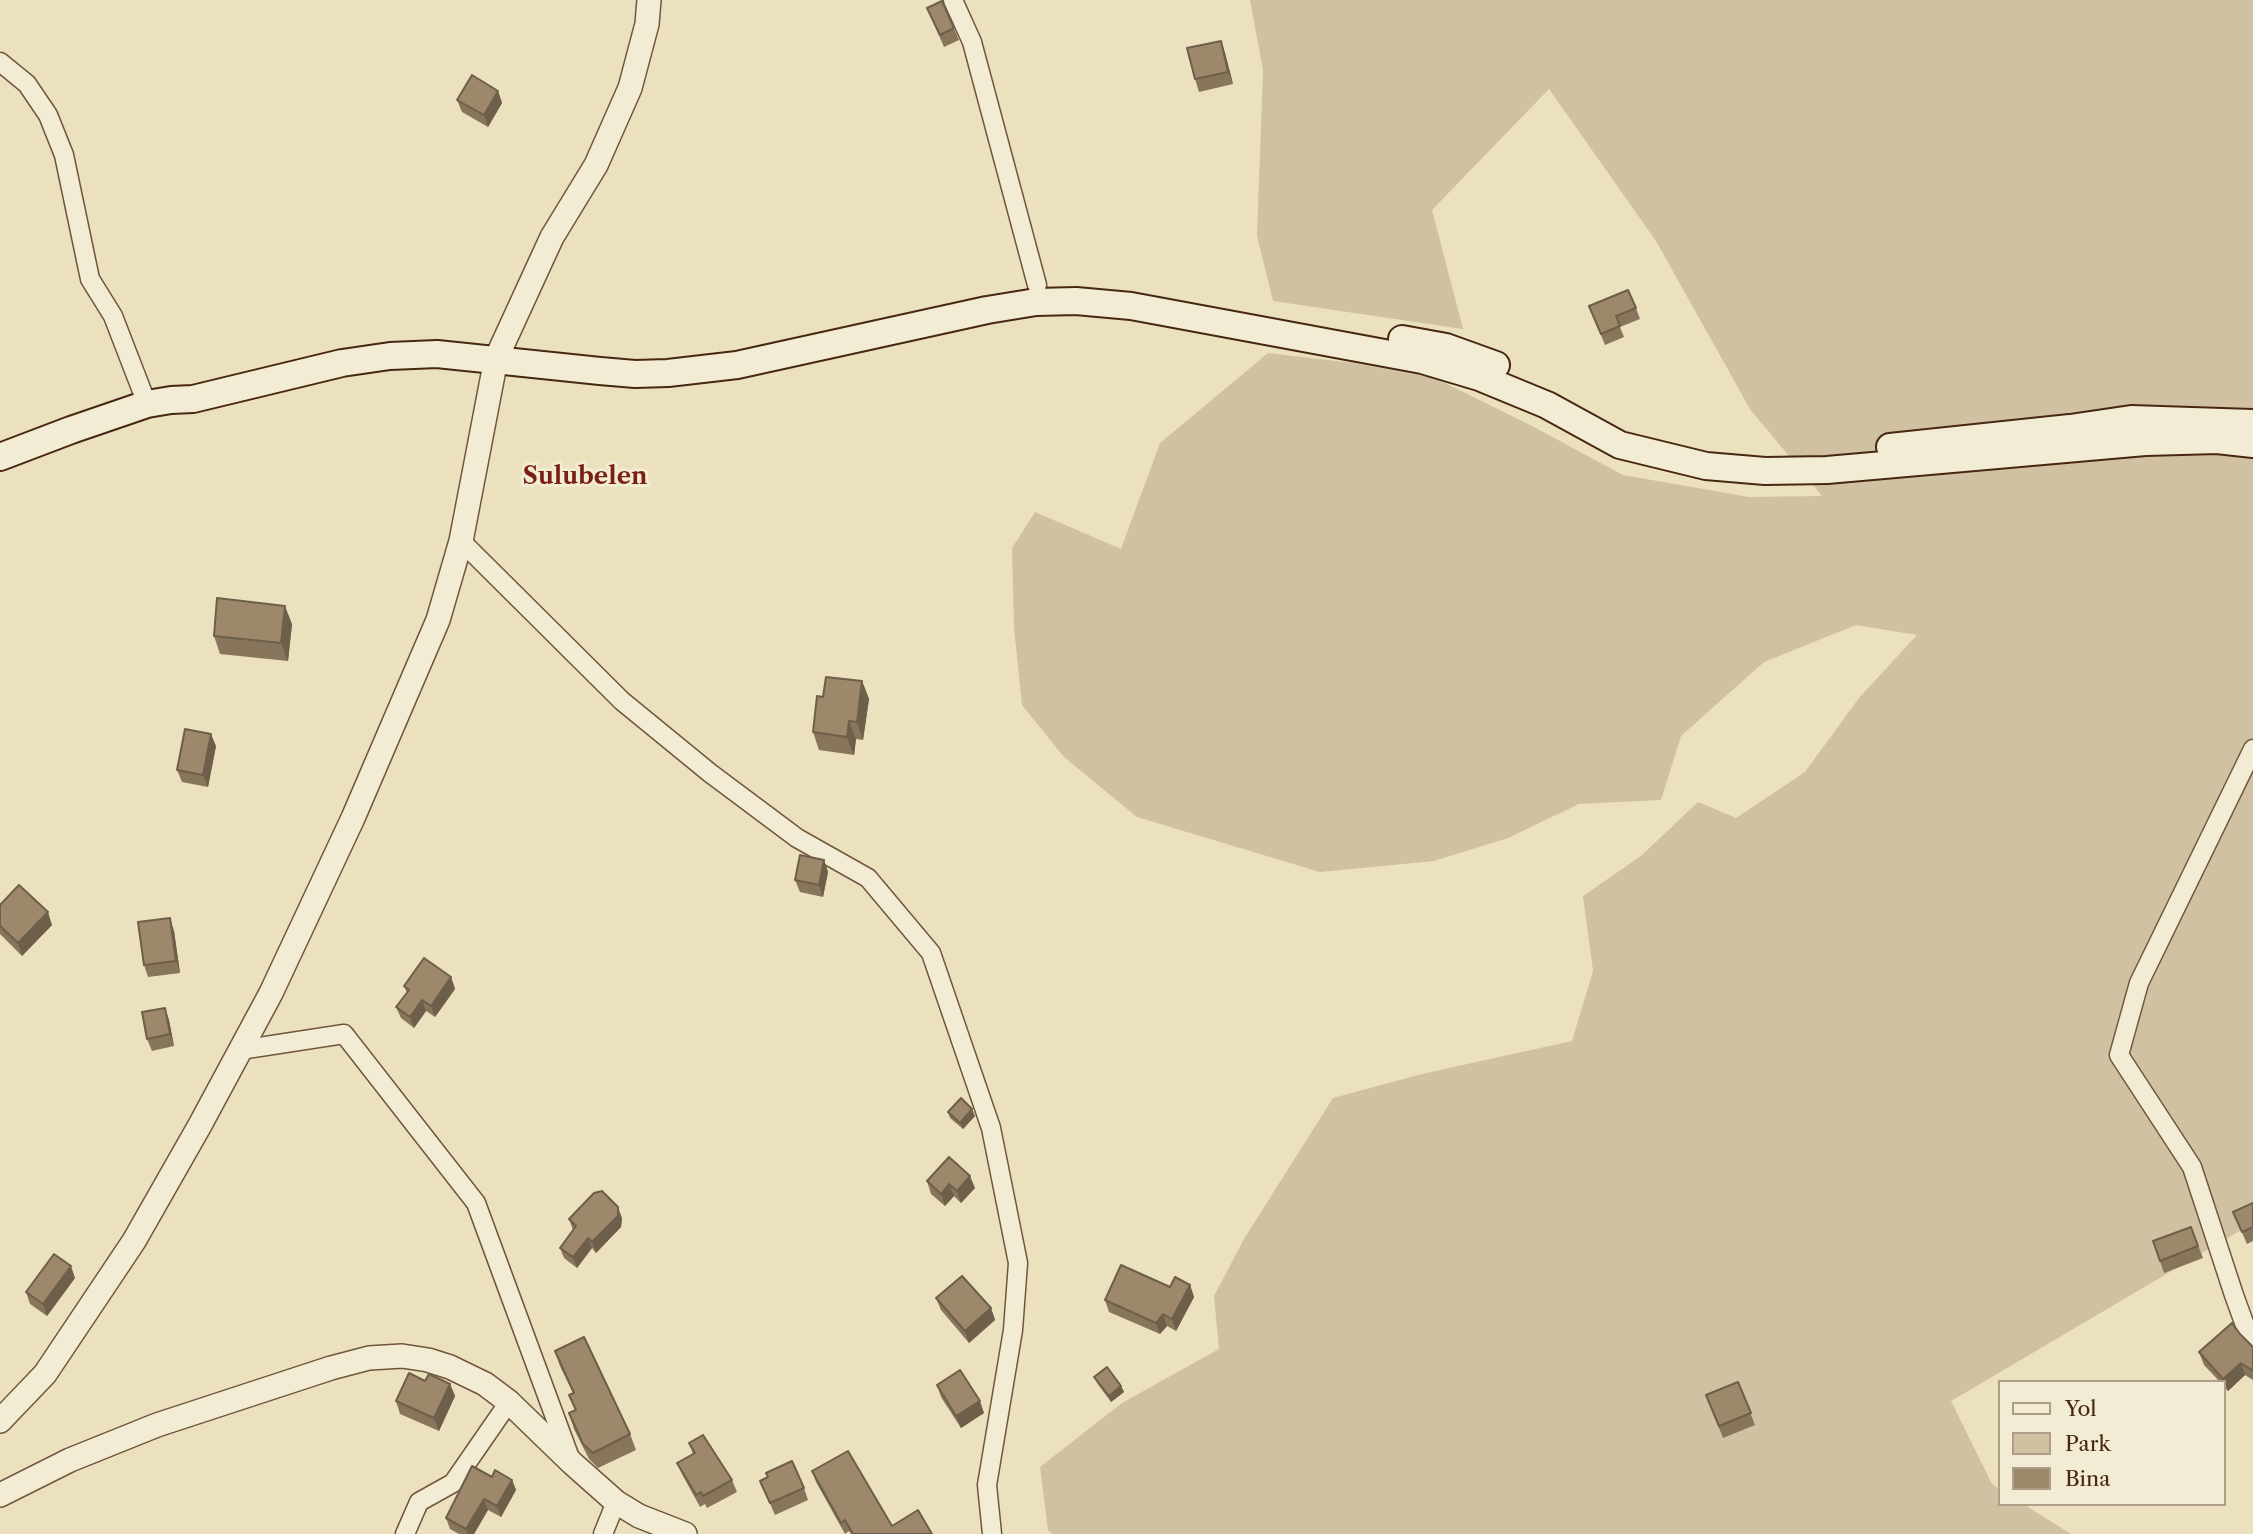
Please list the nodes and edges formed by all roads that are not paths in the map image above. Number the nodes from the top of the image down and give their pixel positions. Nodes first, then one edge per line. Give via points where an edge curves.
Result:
1 (649, 0) edge
2 (953, 0) edge
3 (0, 62) edge
4 (1037, 285) junction
5 (1255, 321) junction
6 (499, 352) junction
7 (159, 402) junction
8 (2253, 423) edge
9 (2253, 444) edge
10 (0, 457) edge
11 (461, 541) junction
12 (2253, 749) edge
13 (240, 1050) junction
14 (2253, 1339) edge
15 (509, 1402) junction
16 (0, 1421) edge
17 (572, 1463) junction
18 (0, 1495) edge
19 (616, 1502) junction
20 (405, 1534) edge
21 (603, 1534) edge
22 (685, 1534) edge
23 (992, 1534) edge

1 - 6 street via 630,88 596,165 552,237
2 - 4 street via 972,43
3 - 7 street via 27,84 48,116 64,155 90,279
4 - 5 main road via 1120,289
4 - 6 main road via 712,354 606,358
5 - 6 main road via 1076,301 1037,302 737,365 668,373 600,372
5 - 8 main road via 1446,347 1499,367 1624,429 1718,454 1837,452 2130,419
5 - 9 main road via 1479,377 1547,405 1620,445 1706,466 1827,470 2145,442
6 - 7 main road via 390,356 342,363 193,399
6 - 11 street
7 - 10 main road
11 - 13 street via 438,620 359,806
11 - 23 street via 622,701 797,838 868,878 931,953 991,1128 1018,1263 1013,1330 987,1485
12 - 14 street via 2139,983 2119,1055 2192,1167
13 - 16 street via 134,1241 45,1374
13 - 17 street via 344,1034 476,1203
15 - 17 street
15 - 18 street via 485,1384 439,1364 402,1356 369,1358 157,1425
15 - 20 street via 453,1483 419,1502
17 - 19 street
19 - 21 street
19 - 22 street

